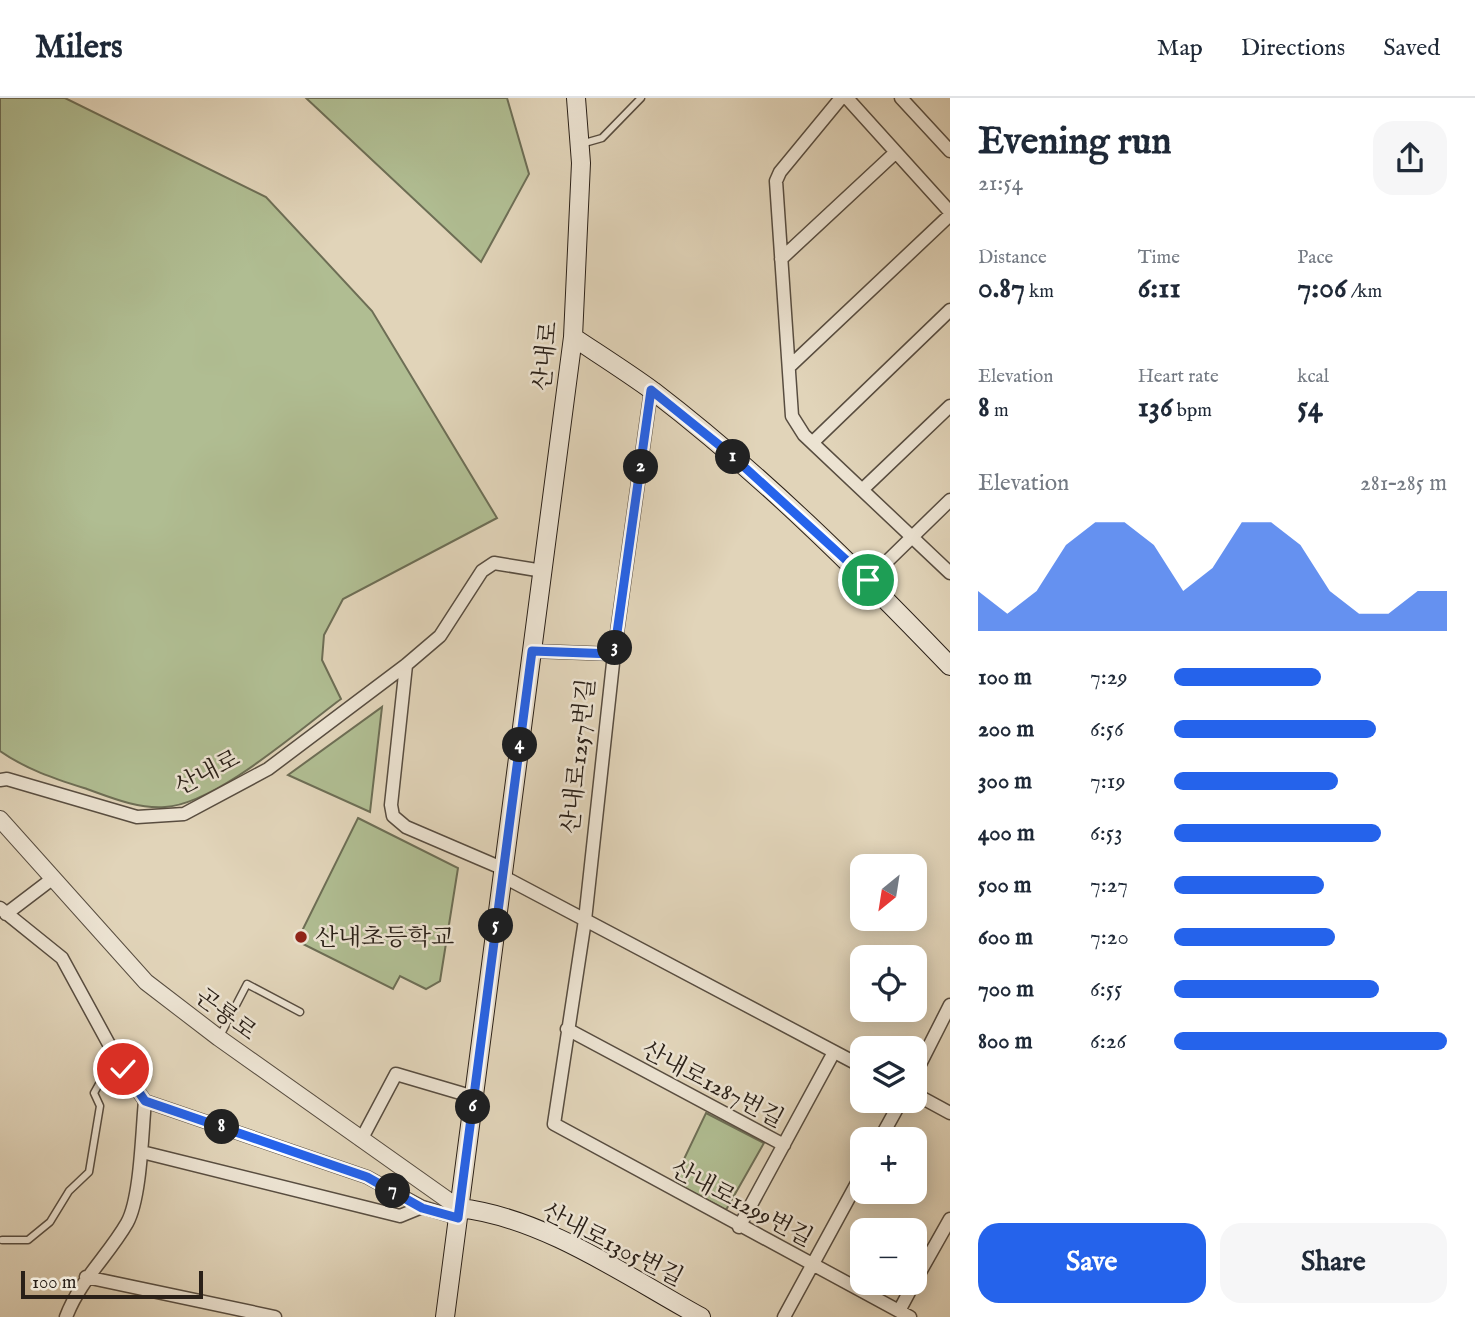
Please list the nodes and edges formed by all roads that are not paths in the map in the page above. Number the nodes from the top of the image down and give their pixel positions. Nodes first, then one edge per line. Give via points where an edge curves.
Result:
1 (576, 98) edge
2 (641, 98) edge
3 (841, 98) edge
4 (847, 98) edge
5 (901, 98) edge
6 (579, 145) junction
7 (950, 151) edge
8 (895, 152) junction
9 (950, 214) edge
10 (781, 259) junction
11 (950, 310) edge
12 (573, 337) junction
13 (789, 367) junction
14 (651, 390) junction
15 (950, 406) edge
16 (813, 442) junction
17 (864, 488) junction
18 (950, 500) edge
19 (912, 534) junction
20 (542, 571) junction
21 (950, 573) edge
22 (868, 580) junction
23 (532, 651) junction
24 (614, 654) junction
25 (406, 666) junction
26 (950, 666) edge
27 (0, 780) edge
28 (0, 819) edge
29 (504, 869) junction
30 (52, 880) junction
31 (3, 911) edge
32 (585, 920) junction
33 (950, 1005) edge
34 (300, 1012) dead end
35 (567, 1029) junction
36 (219, 1038) junction
37 (927, 1050) edge
38 (834, 1052) junction
39 (850, 1060) edge
40 (118, 1062) junction
41 (474, 1097) junction
42 (145, 1101) junction
43 (927, 1101) edge
44 (950, 1113) edge
45 (361, 1140) junction
46 (783, 1145) junction
47 (142, 1152) junction
48 (850, 1196) edge
49 (422, 1208) junction
50 (459, 1213) junction
51 (949, 1222) edge
52 (739, 1227) junction
53 (2, 1240) dead end
54 (927, 1261) edge
55 (813, 1264) junction
56 (86, 1277) junction
57 (911, 1295) edge
58 (904, 1314) edge
59 (66, 1317) edge
60 (275, 1317) edge
61 (445, 1317) edge
62 (701, 1317) edge
63 (784, 1317) edge

1 - 6 main road, 산내로
2 - 6 lane via 602,138
3 - 10 street via 776,181
4 - 8 street
5 - 7 street
6 - 12 main road, 산내로
8 - 9 street
8 - 10 street
9 - 13 street
10 - 13 street
11 - 16 street
12 - 14 main road
12 - 20 main road, 산내로
13 - 16 street via 792,416
14 - 22 main road via 729,453
14 - 24 street, 산내로1257번길
15 - 17 street
16 - 17 street
17 - 19 street
18 - 19 street
19 - 21 street
19 - 22 street
20 - 23 main road, 산내로
20 - 25 street, 산내로 via 494,563 482,571 440,636
22 - 26 main road
23 - 24 street
23 - 29 main road, 산내로
24 - 32 street, 산내로1257번길
25 - 27 street, 산내로 via 268,769 184,814 137,817
25 - 29 street via 393,816 407,827
28 - 30 street, 곤룡로
29 - 32 street via 504,877
29 - 41 main road, 산내로
30 - 31 street
30 - 36 street, 곤룡로 via 146,982
31 - 40 street via 62,958
32 - 35 street
32 - 38 street
33 - 37 street
34 - 36 lane via 247,984
35 - 46 street, 산내로1287번길
35 - 52 street, 산내로1299번길 via 554,1124
36 - 45 street, 곤룡로
38 - 39 street
38 - 46 street, 산내로1287번길
40 - 42 street
40 - 53 lane via 94,1093 100,1106 89,1172 69,1191 50,1222 28,1240
41 - 45 street via 396,1074
41 - 50 main road, 산내로
42 - 47 street
42 - 49 street via 367,1177
43 - 44 street
45 - 50 street, 곤룡로
46 - 52 street
47 - 49 street via 400,1216
47 - 56 street via 128,1221
48 - 55 street
49 - 50 street
50 - 61 main road, 산내로
50 - 62 main road, 산내로1305번길 via 482,1210 550,1235
51 - 54 street
52 - 55 street, 산내로1299번길
55 - 58 street, 산내로1299번길
55 - 63 street
56 - 59 street
56 - 60 street
57 - 58 street

